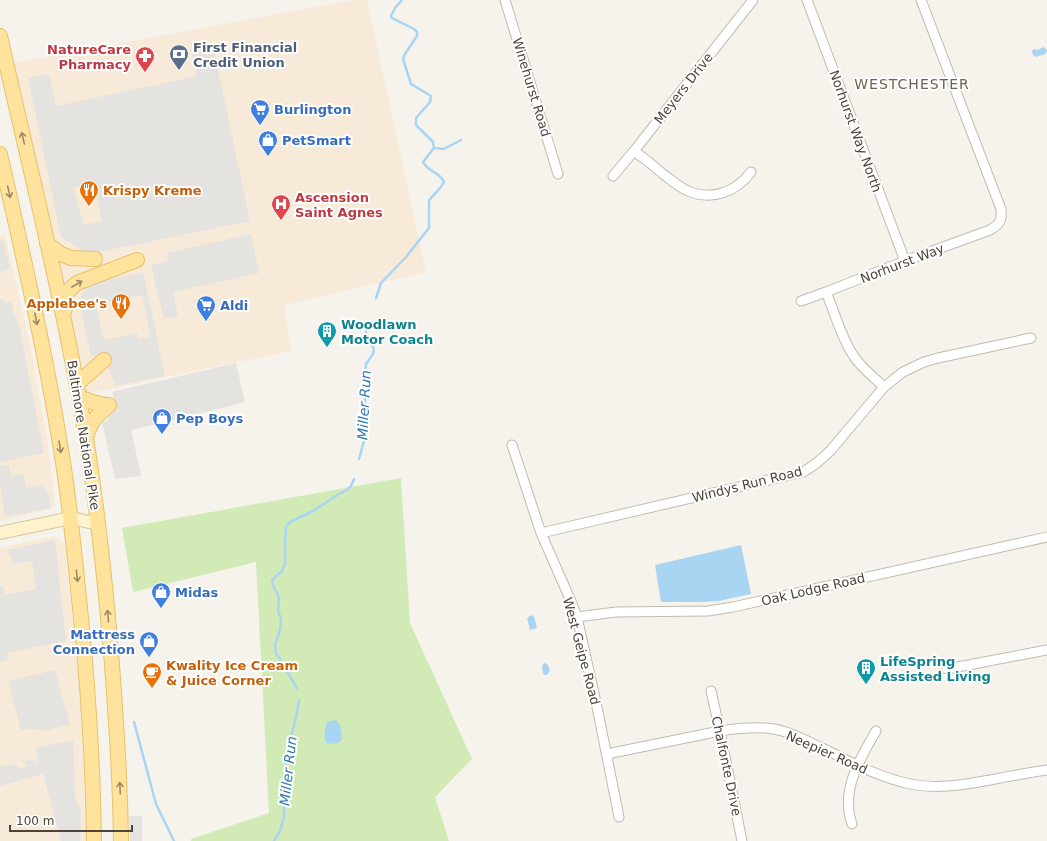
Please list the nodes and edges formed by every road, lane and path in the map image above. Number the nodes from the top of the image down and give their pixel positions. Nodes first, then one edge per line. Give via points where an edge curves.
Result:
1 (505, 0) edge
2 (753, 0) edge
3 (808, 0) edge
4 (921, 0) edge
5 (0, 36) edge
6 (634, 151) junction
7 (0, 154) edge
8 (751, 172) dead end
9 (558, 174) dead end
10 (612, 176) dead end
11 (47, 244) junction
12 (95, 259) dead end
13 (137, 260) dead end
14 (905, 261) junction
15 (826, 292) junction
16 (800, 301) dead end
17 (66, 332) junction
18 (1031, 338) dead end
19 (104, 360) dead end
20 (884, 387) junction
21 (78, 391) junction
22 (86, 439) junction
23 (512, 445) dead end
24 (71, 518) junction
25 (98, 524) junction
26 (0, 533) edge
27 (541, 533) junction
28 (1047, 538) edge
29 (577, 617) junction
30 (1047, 650) edge
31 (947, 669) dead end
32 (711, 690) dead end
33 (720, 731) junction
34 (876, 731) dead end
35 (607, 754) junction
36 (858, 766) junction
37 (1047, 770) edge
38 (619, 817) dead end
39 (852, 824) dead end
40 (94, 841) edge
41 (121, 841) edge
42 (742, 841) edge

1 - 9 street, Winehurst Road
2 - 6 street, Meyers Drive
3 - 14 street, Norhurst Way North
4 - 14 street, Norhurst Way via 1002,216 1000,222 990,230
11 -> 5 main road, Baltimore National Pike
6 - 8 street via 677,185 700,194 711,195 730,190 738,186
6 - 10 street, Meyers Drive
7 -> 24 main road, Baltimore National Pike via 28,277
11 - 12 main road via 72,258
11 - 17 main road, Baltimore National Pike
17 -> 13 main road via 66,293 76,283
14 - 15 street, Norhurst Way
15 - 16 street, Norhurst Way
15 - 20 street via 847,346 862,366
17 - 21 main road, Baltimore National Pike
18 - 20 street, Windys Run Road via 924,362 903,372
19 - 21 main road
20 - 27 street, Windys Run Road via 831,450 818,463 803,472
21 - 22 main road, Baltimore National Pike
21 - 22 main road via 91,402 109,405 94,418
22 - 25 main road, Baltimore National Pike
23 - 27 street, West Geipe Road
24 - 25 street
24 - 26 street
24 -> 40 main road, Baltimore National Pike via 90,722
41 -> 25 main road, Baltimore National Pike via 116,713
27 - 29 street, West Geipe Road
28 - 29 street, Oak Lodge Road via 727,608 708,611 616,612
29 - 35 street, West Geipe Road
30 - 31 street
32 - 33 street, Chalfonte Drive
33 - 35 street, Neepier Road
33 - 36 street, Neepier Road via 737,728 775,730 806,740
33 - 42 street, Chalfonte Drive
34 - 36 street
35 - 38 street, West Geipe Road
36 - 37 street, Neepier Road via 907,784 929,787 973,783
36 - 39 street via 850,784 848,798

